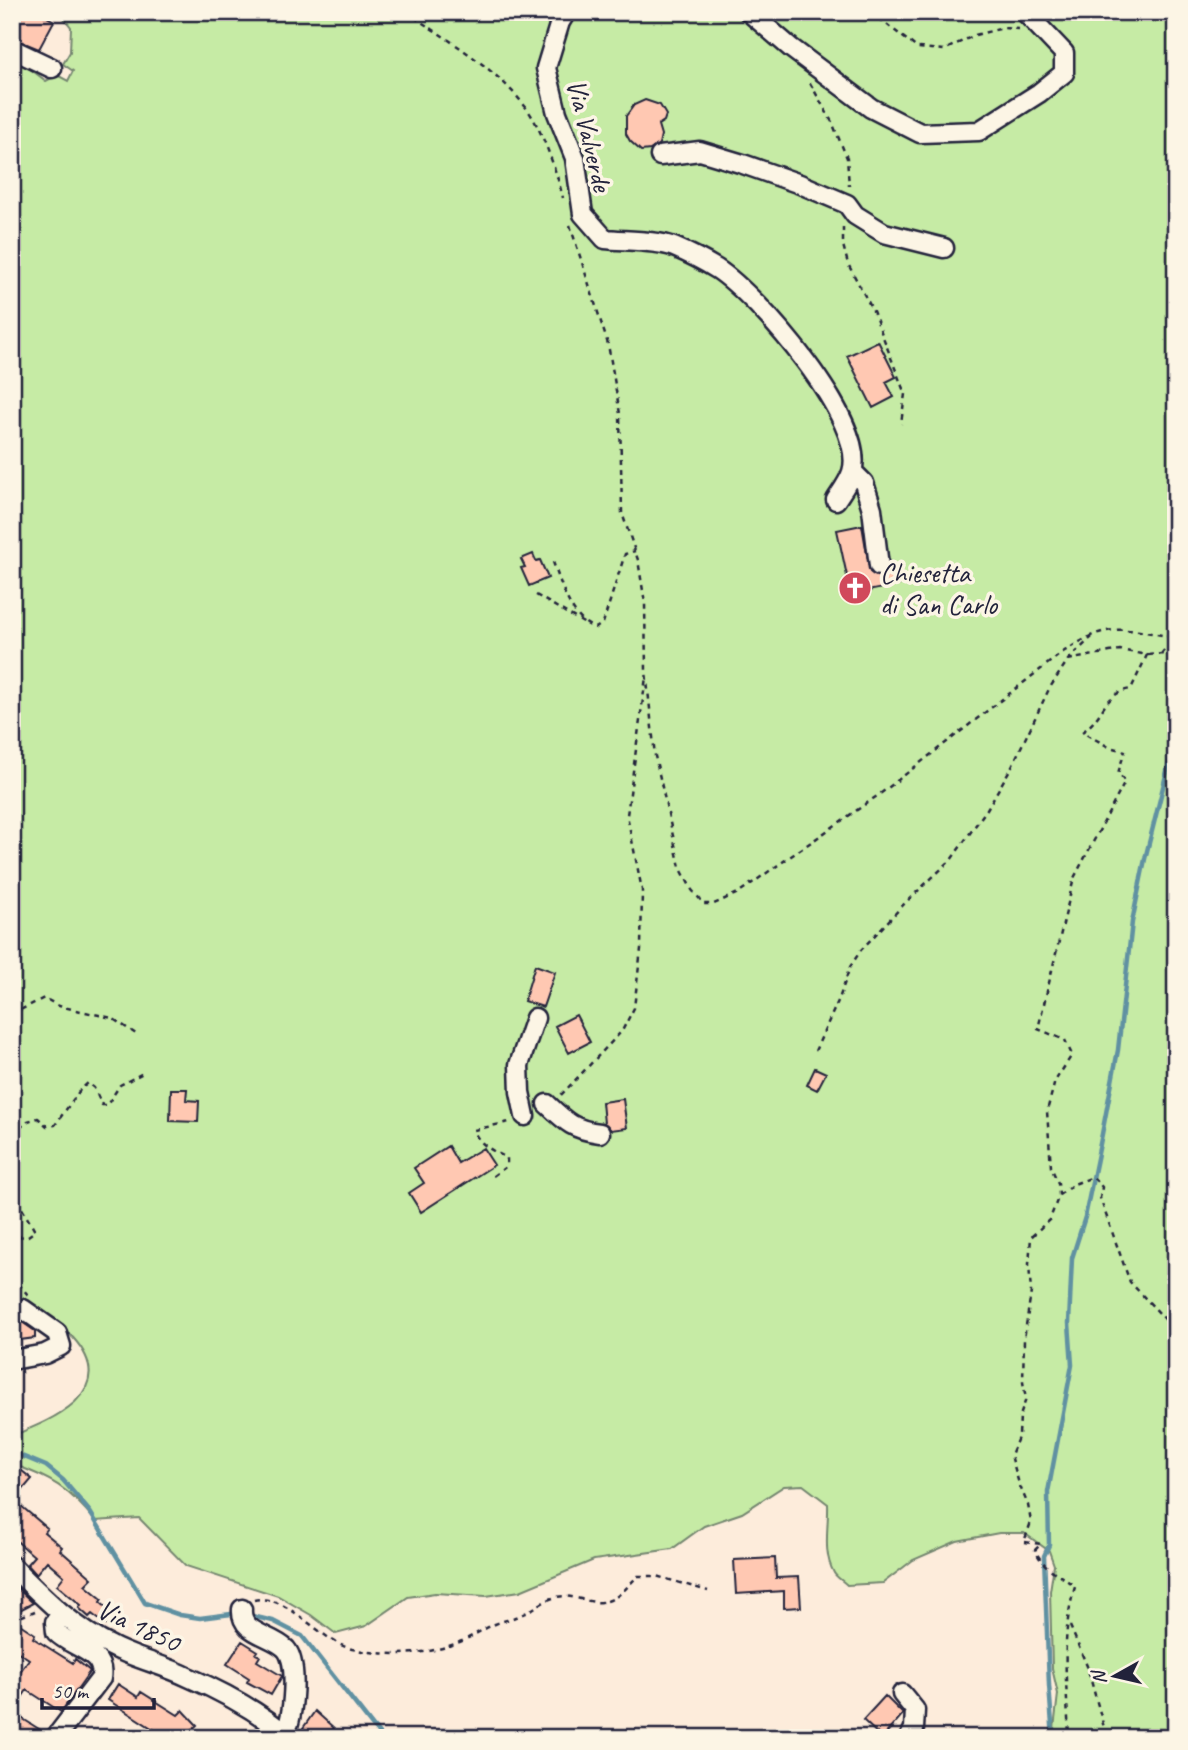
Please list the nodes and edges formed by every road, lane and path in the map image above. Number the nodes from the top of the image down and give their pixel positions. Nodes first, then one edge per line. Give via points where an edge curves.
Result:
1 (435, 12) edge
2 (566, 12) edge
3 (750, 12) edge
4 (871, 12) edge
5 (1024, 12) edge
6 (406, 13) edge
7 (1044, 30) junction
8 (12, 49) edge
9 (52, 68) dead end
10 (660, 156) dead end
11 (575, 216) junction
12 (944, 248) dead end
13 (853, 472) junction
14 (836, 500) dead end
15 (635, 551) junction
16 (553, 562) dead end
17 (879, 566) dead end
18 (536, 595) dead end
19 (588, 626) junction
20 (1095, 634) junction
21 (1176, 638) edge
22 (1176, 643) edge
23 (1161, 654) junction
24 (1147, 655) junction
25 (1176, 657) edge
26 (1068, 660) junction
27 (646, 671) junction
28 (12, 1014) edge
29 (535, 1018) dead end
30 (136, 1034) dead end
31 (815, 1051) dead end
32 (145, 1072) dead end
33 (547, 1104) joint
34 (525, 1116) joint
35 (600, 1133) dead end
36 (12, 1135) edge
37 (493, 1176) dead end
38 (12, 1191) edge
39 (1059, 1195) junction
40 (12, 1244) edge
41 (23, 1309) dead end
42 (1176, 1331) edge
43 (12, 1360) edge
44 (12, 1566) edge
45 (708, 1591) dead end
46 (57, 1609) junction
47 (242, 1613) joint
48 (12, 1620) edge
49 (1069, 1623) junction
50 (902, 1694) dead end
51 (288, 1736) edge
52 (55, 1738) edge
53 (909, 1738) edge
54 (1069, 1738) edge
55 (1111, 1738) edge

1 - 6 path
2 - 11 street, Via Valverde via 546,68 575,158
3 - 7 street via 871,108 920,133 979,131 1064,74 1064,52
4 - 7 path via 917,48 944,50 1003,27
5 - 7 street
6 - 11 path via 483,64 528,109
8 - 9 street
10 - 12 street via 700,151 743,164 847,204 855,215 884,233
11 - 13 street, Via Valverde via 605,239 671,246 718,270 767,313 802,356 845,425
11 - 15 path via 610,356 620,414 622,513
13 - 14 street
13 - 17 street via 864,483 872,509
15 - 19 path via 625,554 603,623 596,628
15 - 27 path via 645,603
16 - 19 path via 575,611
18 - 19 path
20 - 21 path via 1133,630
20 - 26 path
20 - 27 path via 1055,656 880,794 738,893 714,904 704,904 680,867 655,756
22 - 23 path
23 - 24 path
23 - 25 path
24 - 26 path via 1120,650
24 - 39 path via 1131,689 1108,699 1095,722 1082,732 1125,751 1118,773 1125,782 1074,878 1038,1029 1065,1040 1072,1055 1055,1081 1047,1111 1051,1167
26 - 31 path via 987,809 951,860 861,950
27 - 33 path via 627,815 642,890 634,1008 622,1031
28 - 30 path via 44,998 112,1018
29 - 34 street via 519,1065
32 - 36 path via 120,1085 107,1105 102,1105 88,1083 55,1125 47,1126 38,1118
33 - 35 street via 582,1130
34 - 37 path via 474,1130 480,1141 507,1158 507,1166
38 - 40 path via 35,1230 16,1237
39 - 42 path via 1093,1177 1102,1186 1100,1198 1130,1282
39 - 49 path via 1051,1219 1031,1237 1031,1292 1024,1339 1026,1399 1011,1455 1031,1522 1024,1542 1041,1544 1035,1550 1042,1566 1075,1587
41 - 43 street via 57,1333 61,1346 46,1354
44 - 46 street, Via 1850
45 - 47 path via 656,1576 638,1576 607,1602 570,1595 553,1598 460,1642 398,1655 336,1644 281,1604 247,1601
46 - 48 path
46 - 51 street, Via 1850 via 114,1648 188,1676
46 - 52 street via 56,1632 97,1658 103,1670 90,1695
47 - 51 street via 245,1625 290,1655 294,1690
49 - 54 path via 1065,1681
49 - 55 path
50 - 53 street via 915,1710

